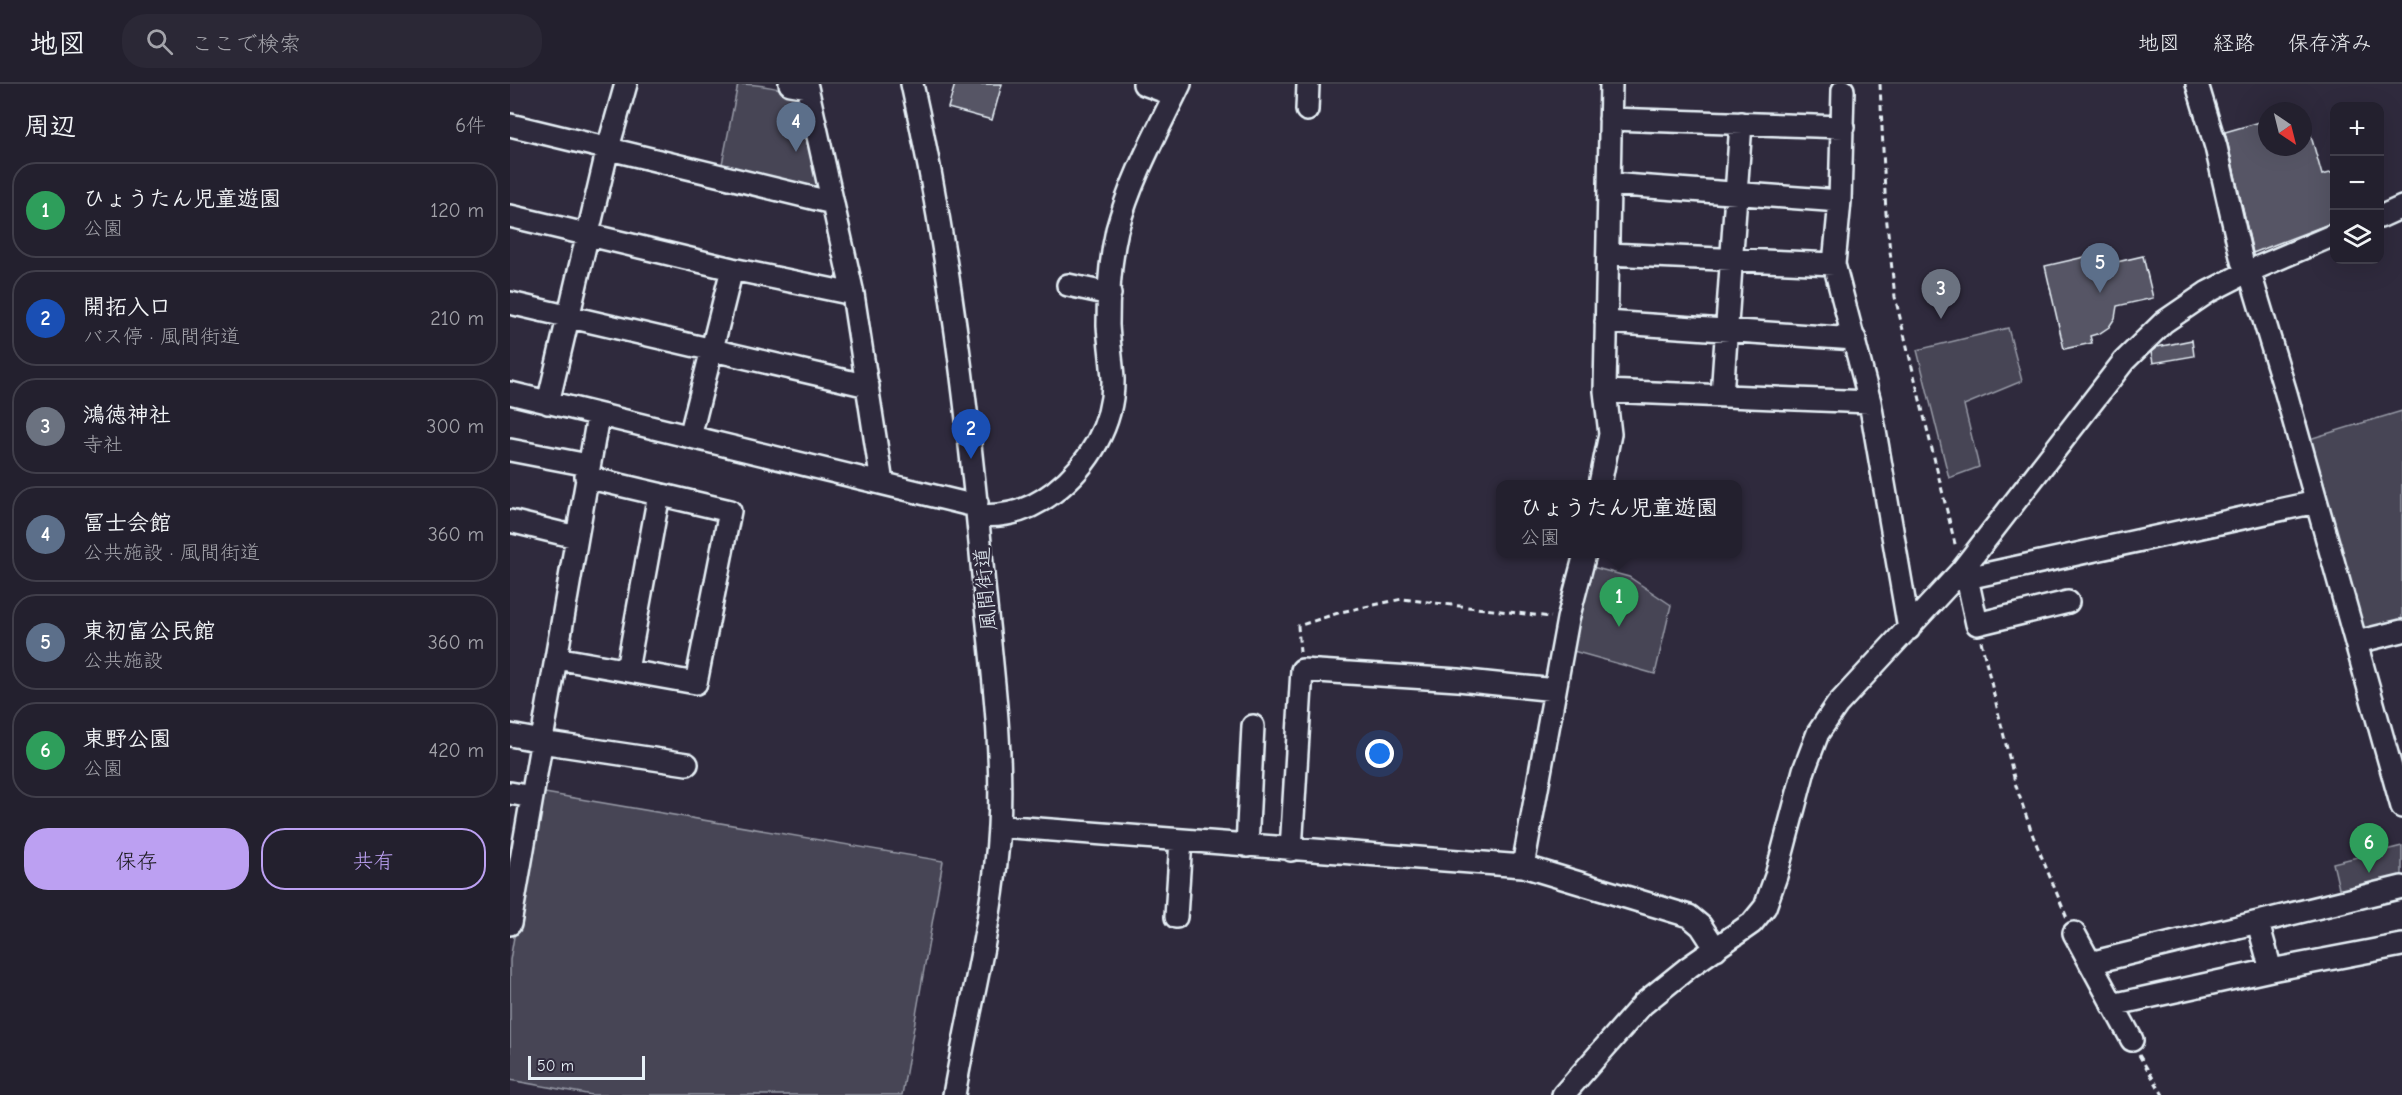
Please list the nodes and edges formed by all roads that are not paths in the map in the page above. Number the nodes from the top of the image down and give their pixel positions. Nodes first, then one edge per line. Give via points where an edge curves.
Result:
1 (626, 84) edge
2 (790, 84) edge
3 (912, 84) edge
4 (1144, 84) edge
5 (1308, 84) edge
6 (1611, 84) edge
7 (2198, 84) edge
8 (1177, 90) edge
9 (1843, 90) dead end
10 (1307, 111) dead end
11 (1610, 119) junction
12 (1741, 123) junction
13 (510, 125) edge
14 (1843, 127) junction
15 (608, 148) junction
16 (1609, 184) junction
17 (1736, 193) junction
18 (1840, 201) junction
19 (833, 203) junction
20 (2402, 207) edge
21 (2384, 215) edge
22 (510, 216) edge
23 (588, 235) junction
24 (2330, 237) edge
25 (1608, 254) junction
26 (1732, 259) junction
27 (1834, 264) junction
28 (732, 269) junction
29 (2247, 272) junction
30 (1068, 285) dead end
31 (853, 294) junction
32 (1110, 294) junction
33 (510, 303) edge
34 (568, 318) junction
35 (1606, 322) junction
36 (1727, 331) junction
37 (1855, 339) junction
38 (711, 350) junction
39 (868, 386) junction
40 (1605, 391) junction
41 (510, 393) edge
42 (1722, 396) junction
43 (1870, 402) junction
44 (548, 403) junction
45 (598, 416) junction
46 (690, 437) junction
47 (510, 450) edge
48 (587, 471) junction
49 (1601, 480) edge
50 (882, 483) junction
51 (659, 494) junction
52 (2316, 502) junction
53 (978, 509) junction
54 (510, 521) edge
55 (576, 537) junction
56 (1584, 558) edge
57 (1964, 574) junction
58 (2068, 602) dead end
59 (1909, 628) junction
60 (2402, 631) edge
61 (2357, 642) junction
62 (556, 658) junction
63 (627, 670) junction
64 (1555, 690) junction
65 (1253, 726) dead end
66 (510, 735) edge
67 (542, 742) junction
68 (687, 764) dead end
69 (2396, 765) edge
70 (510, 793) edge
71 (532, 797) junction
72 (2402, 807) edge
73 (999, 826) junction
74 (1180, 840) junction
75 (1247, 846) junction
76 (1291, 850) junction
77 (1522, 866) junction
78 (2402, 887) edge
79 (1176, 917) dead end
80 (2258, 923) junction
81 (510, 924) edge
82 (2074, 933) road end
83 (2402, 945) edge
84 (1716, 949) junction
85 (2090, 963) junction
86 (2271, 970) junction
87 (2112, 1005) junction
88 (2132, 1040) road end
89 (954, 1095) edge
90 (1563, 1095) edge

1 - 15 street
2 - 19 street via 807,87
3 - 53 street, 風間街道 via 951,289
4 - 8 street
5 - 10 street
6 - 11 street
7 - 29 street
8 - 32 street via 1136,172 1117,230
9 - 14 street
11 - 12 street
11 - 16 street
12 - 14 street
12 - 17 street
13 - 15 street
14 - 18 street
15 - 19 street
15 - 23 street
16 - 17 street
16 - 25 street
17 - 18 street
17 - 26 street
18 - 27 street
19 - 31 street
20 - 21 street
22 - 23 street
23 - 28 street
23 - 34 street
24 - 29 street
25 - 26 street
25 - 35 street
26 - 27 street
26 - 36 street
27 - 37 street
28 - 31 street
28 - 38 street
29 - 52 street
29 - 57 street via 2164,322 2124,361
30 - 32 street
31 - 39 street
32 - 53 street via 1108,325 1113,382 1104,427 1089,458 1064,484 1018,512 995,517
33 - 34 street
34 - 38 street
34 - 44 street
35 - 36 street
35 - 40 street
36 - 37 street
36 - 42 street
37 - 43 street
38 - 39 street
38 - 46 street
39 - 50 street
40 - 42 street
40 - 49 street via 1610,434
41 - 44 street
42 - 43 street
43 - 59 street
44 - 45 street
45 - 46 street
45 - 48 street
46 - 50 street
47 - 48 street
48 - 51 street
48 - 55 street
50 - 53 street
51 - 63 street
51 - 63 street via 730,511 696,683
52 - 57 street
52 - 61 street
53 - 73 street, 風間街道 via 997,717
54 - 55 street
55 - 62 street
56 - 64 street
57 - 58 street via 1977,624
57 - 59 street
59 - 84 street via 1837,705 1818,733 1765,907 1752,923
60 - 61 street
61 - 69 street
62 - 63 street
62 - 67 street
64 - 76 street via 1302,670
64 - 77 street
65 - 75 street
66 - 67 street
67 - 68 street
67 - 71 street
69 - 72 street
70 - 71 street
71 - 81 street
73 - 74 street
73 - 89 street, 風間街道 via 990,914
74 - 75 street
74 - 79 street
75 - 76 street
76 - 77 street
77 - 84 street via 1689,916
78 - 80 street
80 - 85 street
80 - 86 street
82 - 85 street
83 - 86 street
84 - 90 street via 1643,1004
85 - 87 street
86 - 87 street
87 - 88 street

